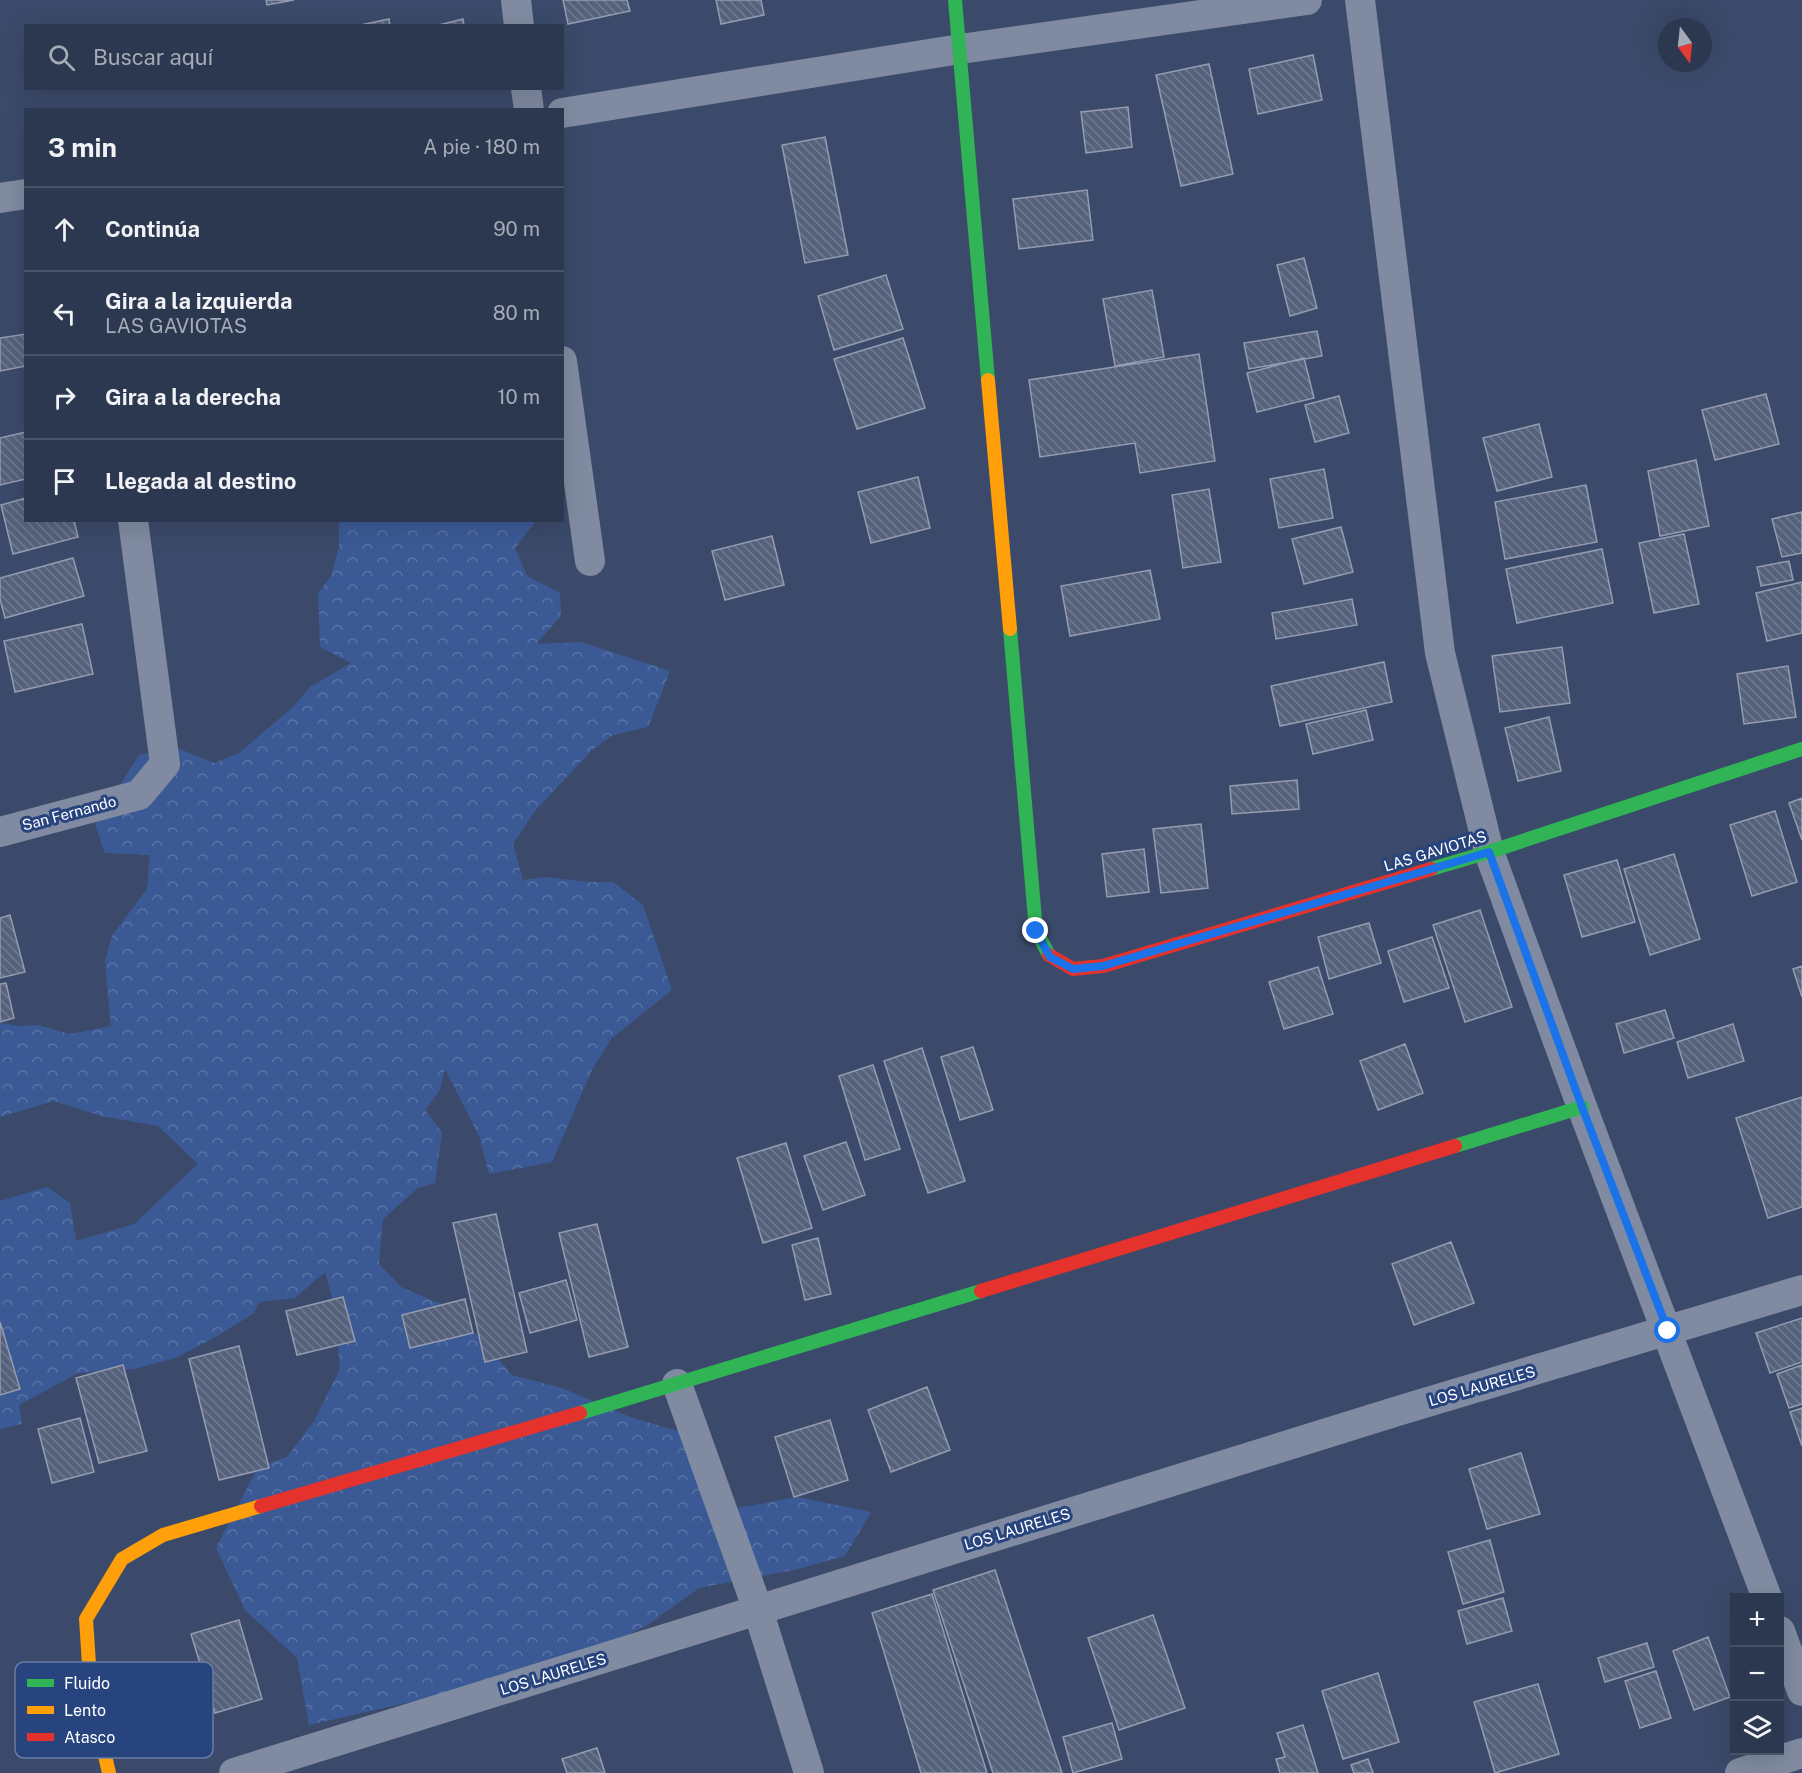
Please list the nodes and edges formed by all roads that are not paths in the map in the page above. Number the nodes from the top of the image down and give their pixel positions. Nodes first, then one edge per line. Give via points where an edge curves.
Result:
1 (516, 0) edge
2 (955, 0) edge
3 (1307, 0) edge
4 (1360, 0) edge
5 (519, 24) edge
6 (960, 49) junction
7 (526, 90) edge
8 (529, 108) edge
9 (564, 113) edge
10 (24, 194) edge
11 (0, 198) edge
12 (564, 375) edge
13 (133, 522) edge
14 (590, 561) dead end
15 (1802, 749) edge
16 (0, 832) edge
17 (1489, 852) junction
18 (1582, 1107) junction
19 (1802, 1290) edge
20 (1668, 1331) junction
21 (677, 1384) junction
22 (1765, 1593) edge
23 (758, 1610) junction
24 (1784, 1644) edge
25 (89, 1662) edge
26 (1802, 1691) edge
27 (1802, 1753) edge
28 (107, 1758) edge
29 (110, 1773) edge
30 (234, 1773) edge
31 (809, 1773) edge
32 (1740, 1773) edge

1 - 5 street
2 - 6 street
3 - 6 street
4 - 17 street via 1440,653
6 - 9 street
6 - 17 street, LAS GAVIOTAS via 1036,931 1050,957 1073,969 1103,966
7 - 8 street
10 - 11 street
12 - 14 street
13 - 16 street, San Fernando via 165,764 139,795
15 - 17 street, LAS GAVIOTAS
17 - 18 street
18 - 20 street
18 - 21 street
19 - 20 street, LOS LAURELES
20 - 22 street
20 - 23 street, LOS LAURELES
21 - 23 street
21 - 25 street via 164,1535 122,1559 86,1619
23 - 30 street, LOS LAURELES
23 - 31 street
24 - 26 street
27 - 32 street
28 - 29 street

